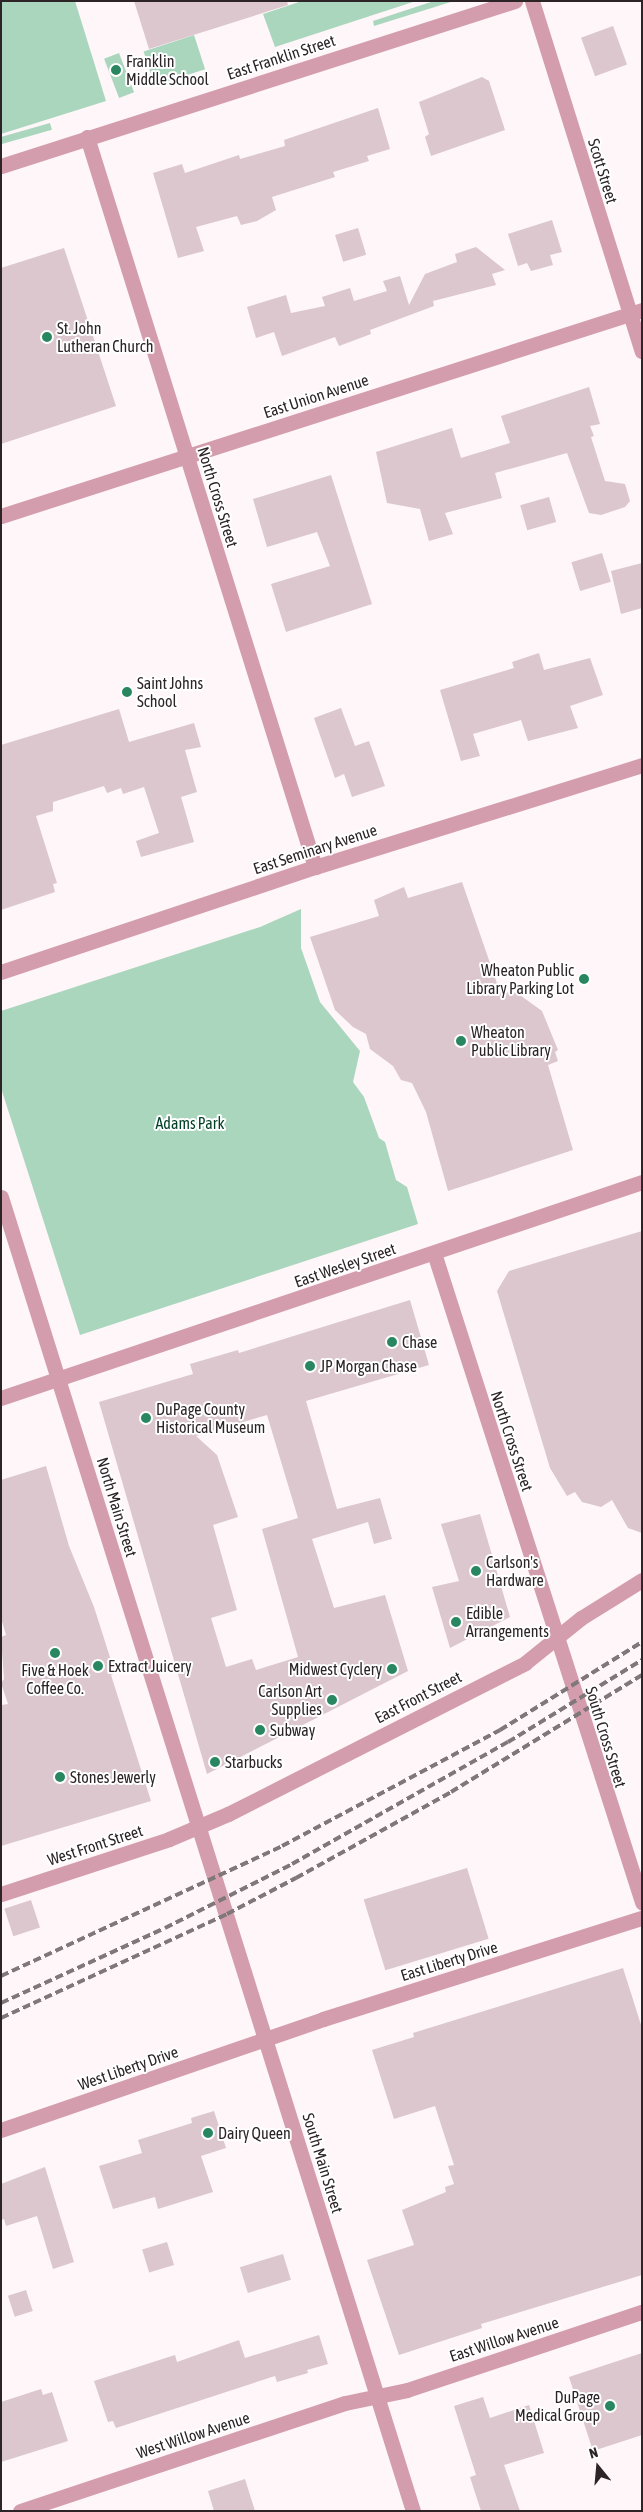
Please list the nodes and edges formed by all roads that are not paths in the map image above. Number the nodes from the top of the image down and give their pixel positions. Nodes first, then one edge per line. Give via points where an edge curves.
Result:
1 (515, 1) edge
2 (532, 1) edge
3 (87, 137) junction
4 (1, 166) edge
5 (636, 312) edge
6 (642, 352) edge
7 (186, 456) junction
8 (1, 516) edge
9 (642, 765) edge
10 (315, 867) junction
11 (1, 972) edge
12 (642, 1182) edge
13 (1, 1197) edge
14 (434, 1253) junction
15 (58, 1379) junction
16 (1, 1398) edge
17 (642, 1580) edge
18 (556, 1639) junction
19 (199, 1827) junction
20 (1, 1894) edge
21 (642, 1902) edge
22 (642, 1918) edge
23 (266, 2038) junction
24 (1, 2130) edge
25 (642, 2312) edge
26 (377, 2396) junction
27 (20, 2511) edge
28 (413, 2511) edge

1 - 3 street, East Franklin Street
2 - 5 street, Scott Street
3 - 4 street, East Franklin Street
3 - 7 street, North Cross Street
5 - 6 street, Scott Street
5 - 7 street, East Union Avenue
7 - 8 street, East Union Avenue
7 - 10 street, North Cross Street
9 - 10 street, East Seminary Avenue
10 - 11 street, East Seminary Avenue
12 - 14 street, East Wesley Street
13 - 15 street, North Main Street
14 - 15 street, East Wesley Street
14 - 18 street, North Cross Street
15 - 16 street, East Wesley Street
15 - 19 street, North Main Street
17 - 18 street, East Front Street via 581,1618
18 - 19 street, East Front Street via 525,1663
18 - 21 street, South Cross Street
19 - 20 street, West Front Street
19 - 23 street, South Main Street
22 - 23 street, East Liberty Drive
23 - 24 street, West Liberty Drive
23 - 26 street, South Main Street
25 - 26 street, East Willow Avenue via 406,2390
26 - 27 street, West Willow Avenue via 345,2403
26 - 28 street, South Main Street

